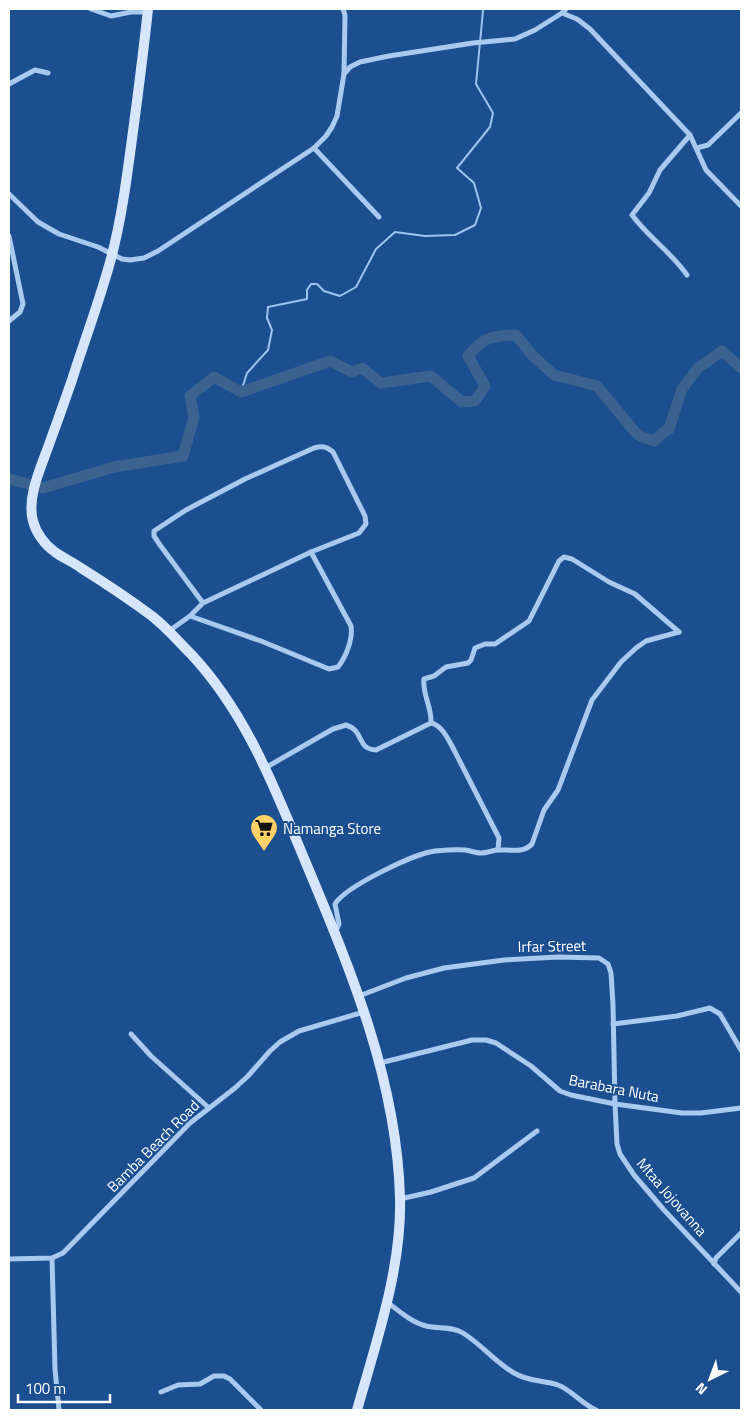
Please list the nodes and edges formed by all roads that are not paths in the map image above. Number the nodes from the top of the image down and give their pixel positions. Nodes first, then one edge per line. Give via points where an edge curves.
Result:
1 (91, 9) edge
2 (343, 9) edge
3 (148, 10) edge
4 (564, 11) edge
5 (48, 73) dead end
6 (344, 74) junction
7 (9, 84) edge
8 (741, 113) edge
9 (690, 135) junction
10 (314, 148) junction
11 (697, 148) junction
12 (9, 194) edge
13 (741, 206) edge
14 (379, 217) dead end
15 (9, 236) edge
16 (112, 254) junction
17 (687, 275) dead end
18 (9, 322) edge
19 (311, 552) junction
20 (202, 604) junction
21 (190, 616) junction
22 (169, 631) junction
23 (431, 723) junction
24 (265, 768) junction
25 (498, 850) junction
26 (335, 933) junction
27 (359, 996) junction
28 (365, 1012) junction
29 (613, 1024) junction
30 (131, 1034) dead end
31 (741, 1050) edge
32 (380, 1063) junction
33 (615, 1104) junction
34 (209, 1108) junction
35 (741, 1108) edge
36 (537, 1131) dead end
37 (400, 1199) junction
38 (741, 1234) edge
39 (52, 1258) junction
40 (9, 1259) edge
41 (714, 1264) junction
42 (741, 1292) edge
43 (386, 1302) junction
44 (162, 1392) dead end
45 (59, 1410) edge
46 (261, 1410) edge
47 (357, 1410) edge
48 (596, 1410) edge

1 - 3 street via 111,16
2 - 6 street
3 - 16 main road via 124,196
4 - 6 street via 515,39 389,56 360,62
4 - 9 street via 590,28
5 - 7 street via 35,70
6 - 10 street via 334,122
8 - 11 street via 708,144
9 - 11 street
9 - 17 street via 660,170 632,215
10 - 14 street
10 - 16 street via 158,251 130,260
11 - 13 street via 706,170
12 - 16 street via 38,222 59,234
15 - 18 street via 23,304 20,312
16 - 22 main road via 37,479 31,514 41,538 54,551
19 - 20 street
19 - 20 street via 359,533 366,524 333,452 323,446 245,479 154,531 154,536
19 - 21 street via 350,626 351,638 338,667 329,669
20 - 21 street
21 - 22 street
22 - 24 main road via 220,688 244,724
23 - 24 street via 376,750 364,747 357,731 346,725 333,729
23 - 25 street via 436,724 452,746 499,838
23 - 25 street via 424,679 446,667 468,664 475,648 495,644 529,621 559,560 564,557 635,594 679,632 646,641 621,662 592,700 558,790 544,810 532,844 521,850
24 - 26 main road
25 - 26 street via 481,853 434,851 416,856 356,885 335,904 339,924
26 - 27 main road
27 - 28 main road
27 - 29 street, Irfar Street via 444,968 504,960 599,958 608,964 611,973
28 - 32 main road
28 - 34 street, Bamba Beach Road via 322,1023 290,1036
29 - 31 street via 677,1016 710,1008 720,1014
29 - 33 street, Irfar Street
30 - 34 street
32 - 33 street, Barabara Nuta via 472,1040 486,1040 511,1051 560,1091
32 - 37 main road via 394,1134
33 - 35 street, Barabara Nuta via 701,1113
33 - 41 street, Mtaa Jojovanna via 620,1154 634,1175
34 - 39 street, Bamba Beach Road via 177,1136 63,1253
36 - 37 street via 474,1178
37 - 43 main road via 400,1222
38 - 41 street via 716,1258
39 - 40 street
39 - 45 street
41 - 42 street, Mtaa Jojovanna
43 - 47 main road
43 - 48 street via 417,1323 457,1329 514,1373 559,1385
44 - 46 street via 224,1376

